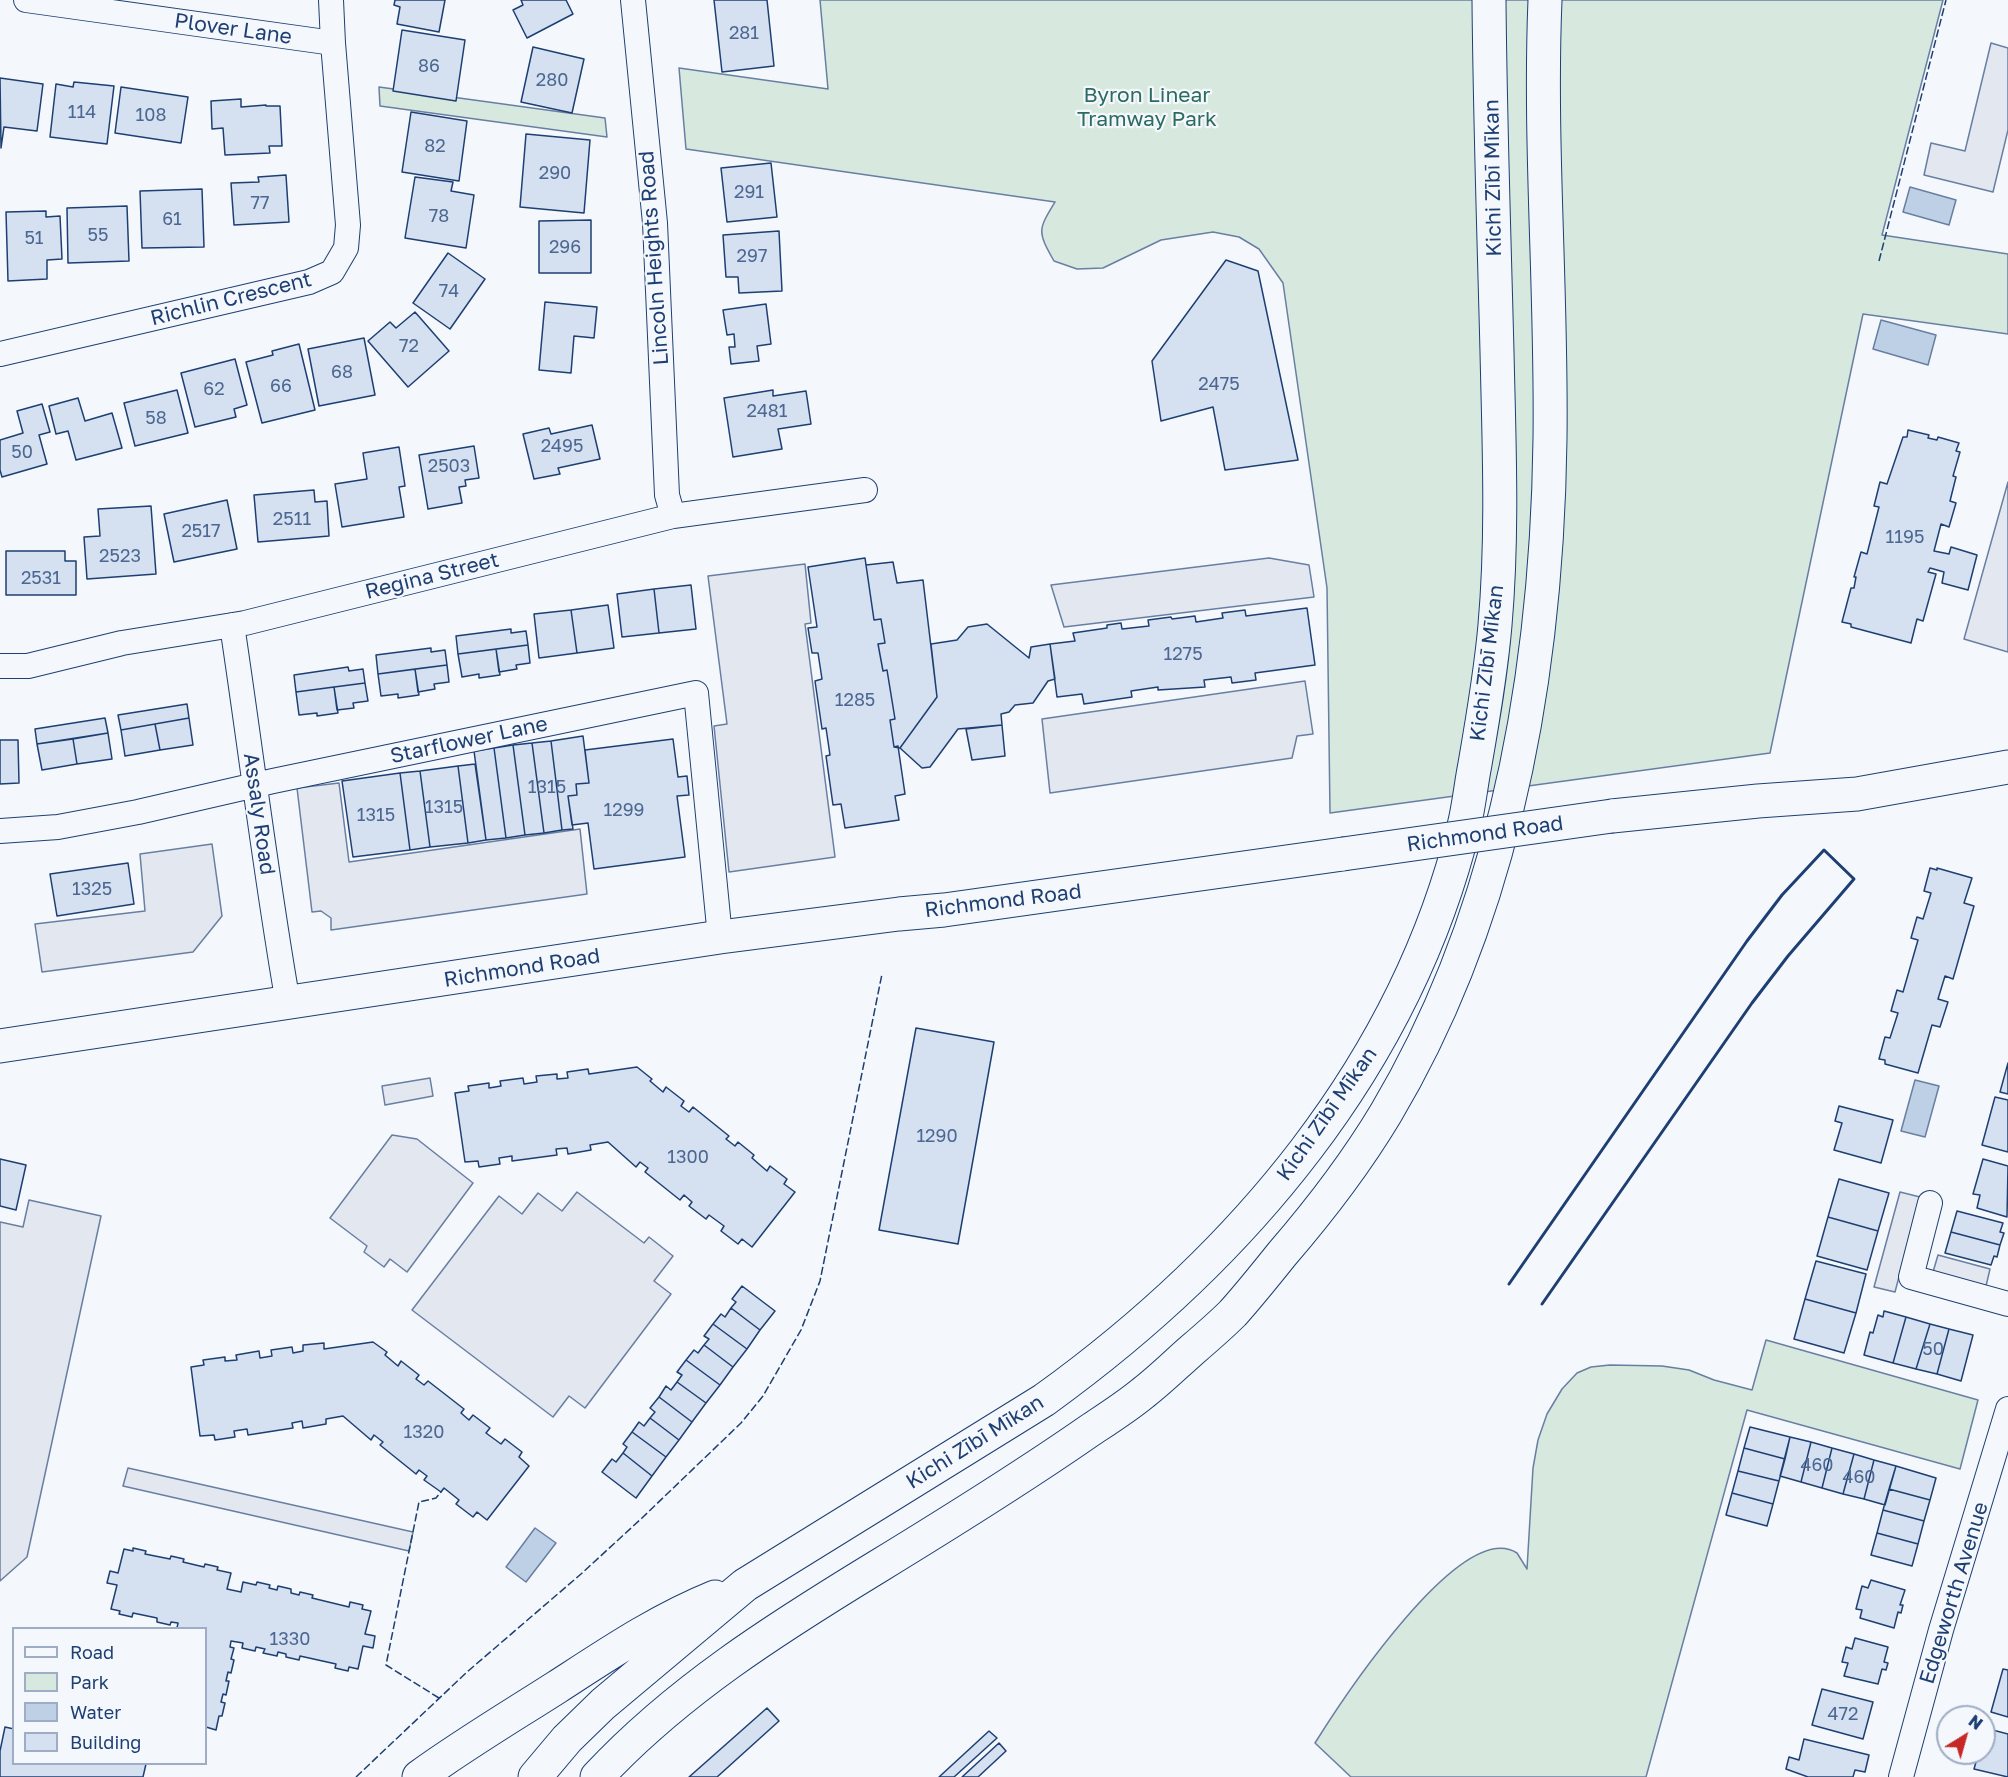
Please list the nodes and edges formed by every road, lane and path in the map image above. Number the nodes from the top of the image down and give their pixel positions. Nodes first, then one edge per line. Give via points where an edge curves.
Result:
1 (26, 0) edge
2 (331, 0) edge
3 (633, 0) edge
4 (1489, 0) edge
5 (1545, 0) edge
6 (333, 43) junction
7 (0, 354) edge
8 (865, 490) dead end
9 (673, 516) junction
10 (232, 625) junction
11 (0, 666) edge
12 (2008, 767) edge
13 (254, 786) junction
14 (0, 831) edge
15 (720, 937) junction
16 (288, 1003) junction
17 (0, 1046) edge
18 (1930, 1203) dead end
19 (2008, 1304) edge
20 (2008, 1409) edge
21 (2004, 1441) edge
22 (745, 1585) junction
23 (418, 1777) edge
24 (535, 1777) edge
25 (597, 1777) edge
26 (1901, 1777) edge

1 - 6 street, Plover Lane
2 - 6 street, Richlin Crescent
3 - 9 street, Lincoln Heights Road via 655,223 667,495
4 - 22 main road, Kichi Zībī Mīkan via 1500,463 1495,623 1464,825 1435,916 1400,1003 1350,1088 1291,1168 1249,1218 1169,1300 1044,1400
5 - 25 main road, Kichi Zībī Mīkan via 1551,435 1541,616 1511,791 1490,875 1458,966 1406,1077 1355,1159 1298,1236 1230,1316 1143,1393 1010,1485 741,1655 673,1705
6 - 7 street, Richlin Crescent via 348,225 346,248 332,272 309,282
8 - 9 street, Regina Street
9 - 10 street, Regina Street
10 - 11 street, Regina Street via 122,643 28,666
10 - 13 street, Assaly Road
12 - 15 main road, Richmond Road, bridge via 1857,794 1612,816 944,910
13 - 14 street, Starflower Lane via 58,827
13 - 15 street, Starflower Lane via 696,693
13 - 16 street, Assaly Road
15 - 16 main road, Richmond Road
16 - 17 main road, Richmond Road
18 - 19 street via 1911,1277
20 - 21 street, Edgeworth Avenue
21 - 26 street, Edgeworth Avenue via 1941,1630
22 - 23 main road via 643,1631
22 - 24 main road, Kichi Zībī Mīkan via 603,1704

